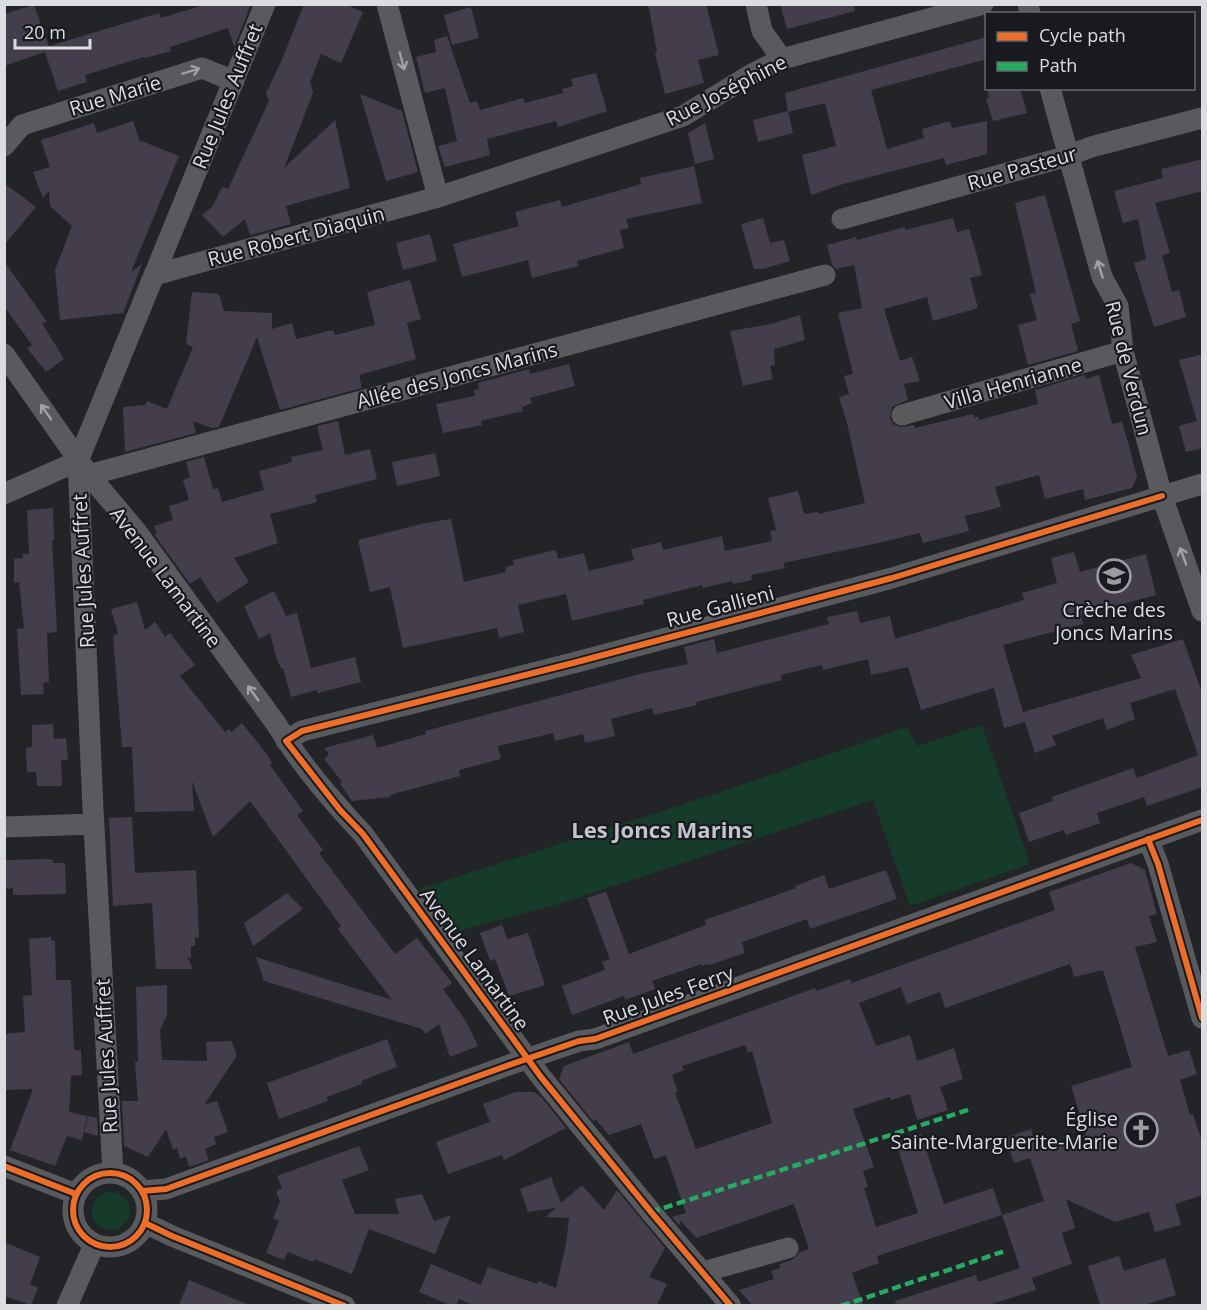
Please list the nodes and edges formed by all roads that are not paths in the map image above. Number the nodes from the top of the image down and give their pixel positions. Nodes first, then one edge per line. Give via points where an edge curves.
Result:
1 (265, 4) edge
2 (387, 4) edge
3 (756, 4) edge
4 (983, 4) edge
5 (782, 59) junction
6 (234, 81) junction
7 (1051, 90) edge
8 (1203, 118) edge
9 (4, 146) edge
10 (1068, 156) junction
11 (438, 197) junction
12 (842, 219) dead end
13 (154, 274) junction
14 (825, 275) dead end
15 (1123, 351) junction
16 (8, 366) edge
17 (902, 415) dead end
18 (83, 468) junction
19 (1203, 484) edge
20 (4, 494) edge
21 (1162, 496) junction
22 (1203, 611) edge
23 (286, 741) junction
24 (1203, 820) edge
25 (94, 824) junction
26 (4, 826) edge
27 (1148, 839) junction
28 (1203, 1018) edge
29 (528, 1060) junction
30 (4, 1166) edge
31 (113, 1173) junction
32 (142, 1191) junction
33 (76, 1194) junction
34 (145, 1223) junction
35 (94, 1245) junction
36 (788, 1248) dead end
37 (703, 1272) junction
38 (67, 1305) edge
39 (345, 1305) edge
40 (731, 1305) edge

1 - 6 street, Rue Jules Auffret
2 -> 11 street
3 - 5 street via 762,31
4 - 5 street, Rue Joséphine
5 - 11 street, Rue Joséphine via 683,116
9 -> 6 street, Rue Marie via 22,125 202,68
6 - 13 street, Rue Jules Auffret
7 - 10 street, Rue de Verdun
8 - 10 street, Rue Pasteur
10 - 12 street, Rue Pasteur
15 -> 10 street, Rue de Verdun via 1118,306 1102,277
11 - 13 street, Rue Robert Diaquin
13 - 18 street, Rue Jules Auffret
14 - 18 street, Allée des Joncs Marins
15 - 17 street, Villa Henrianne
15 - 21 street, Rue de Verdun
18 -> 16 street, Avenue Lamartine
18 - 20 street, Allée des Joncs Marins
23 -> 18 street, Avenue Lamartine via 136,531
18 - 25 street, Rue Jules Auffret
19 - 21 street, Rue Gallieni
22 -> 21 street, Rue de Verdun
21 - 23 street, Rue Gallieni via 892,578 302,731
23 - 29 street, Avenue Lamartine via 363,834
24 - 27 street, Rue Jules Ferry
25 - 26 street
25 - 31 street, Rue Jules Auffret
27 - 28 street
27 - 29 street, Rue Jules Ferry
29 - 32 street, Rue Jules Ferry via 166,1189
29 - 37 street, Avenue Lamartine
30 - 33 street
31 - 32 street via 134,1182
31 - 33 street via 91,1178
32 - 34 street via 146,1201
33 - 35 street via 76,1226
34 - 35 street via 140,1233 122,1245
34 - 39 street
35 - 38 street
36 - 37 street
37 - 40 street, Avenue Lamartine

